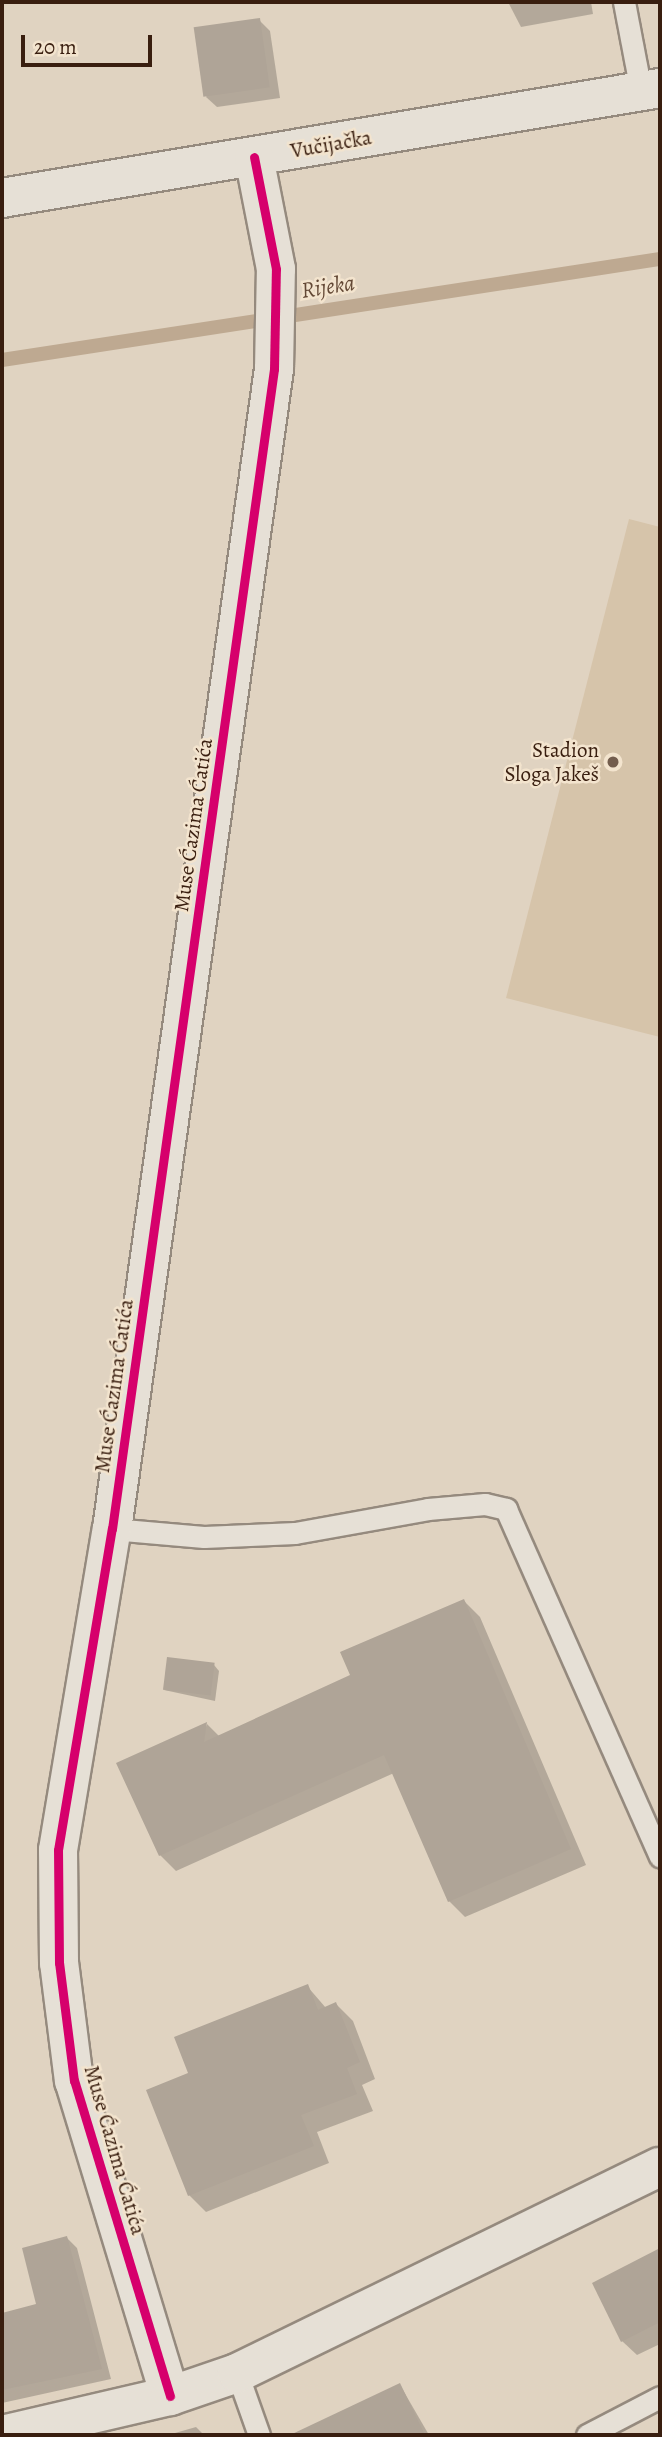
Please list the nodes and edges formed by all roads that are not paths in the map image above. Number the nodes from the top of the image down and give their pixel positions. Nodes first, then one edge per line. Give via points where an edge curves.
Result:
1 (624, 2) edge
2 (651, 90) edge
3 (254, 157) junction
4 (2, 198) edge
5 (112, 1529) junction
6 (660, 1856) edge
7 (660, 2167) edge
8 (237, 2373) junction
9 (170, 2396) junction
10 (660, 2397) edge
11 (2, 2435) edge
12 (259, 2435) edge
13 (587, 2435) edge

1 - 2 lane
2 - 3 street, Vučijačka
3 - 4 street, Vučijačka
3 - 5 street, Muse Ćazima Ćatića via 276,269 274,369
5 - 6 lane via 204,1537 295,1533 428,1509 485,1504 506,1509
5 - 9 street, Muse Ćazima Ćatića via 58,1850 59,1963 74,2081
7 - 8 street
8 - 9 street
8 - 12 lane
9 - 11 street
10 - 13 lane

